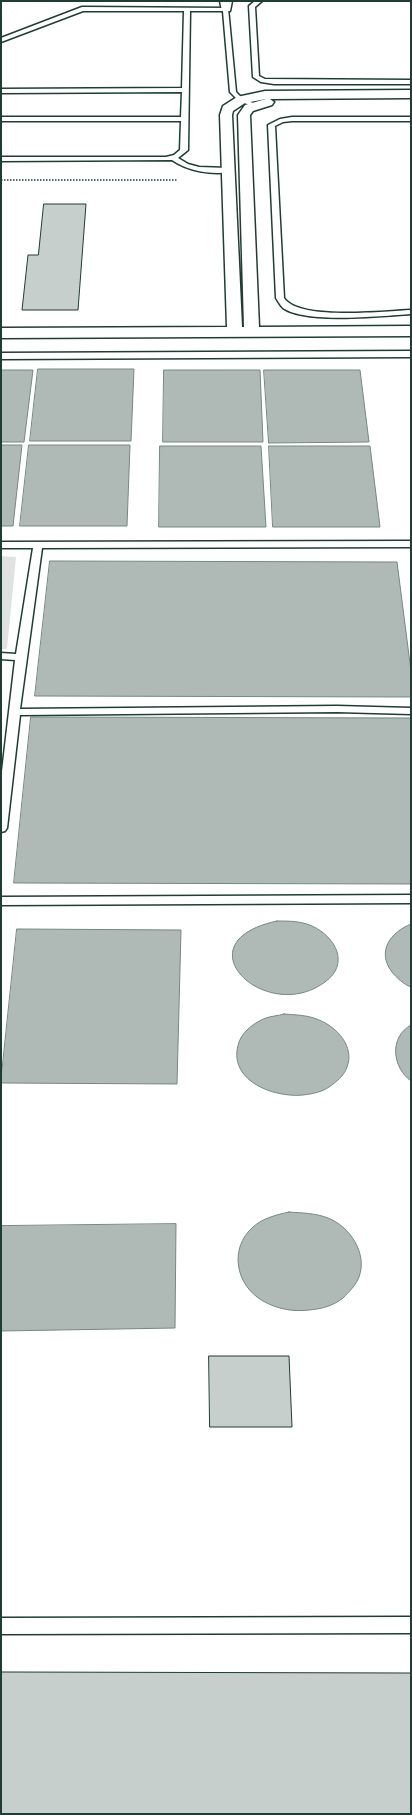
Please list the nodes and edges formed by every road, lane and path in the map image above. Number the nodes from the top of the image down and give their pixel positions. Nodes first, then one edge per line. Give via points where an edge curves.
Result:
1 (258, 1) edge
2 (226, 5) edge
3 (187, 9) junction
4 (1, 40) edge
5 (411, 82) edge
6 (184, 90) junction
7 (1, 91) edge
8 (411, 94) edge
9 (241, 100) junction
10 (411, 101) edge
11 (255, 105) junction
12 (1, 119) edge
13 (183, 119) junction
14 (411, 119) edge
15 (173, 158) junction
16 (1, 159) edge
17 (228, 170) junction
18 (1, 180) edge
19 (183, 180) dead end
20 (411, 312) edge
21 (411, 331) edge
22 (235, 332) junction
23 (252, 332) junction
24 (1, 333) edge
25 (411, 354) edge
26 (1, 356) edge
27 (1, 544) edge
28 (38, 544) junction
29 (411, 544) edge
30 (1, 656) edge
31 (21, 656) junction
32 (411, 711) edge
33 (15, 712) junction
34 (4, 773) edge
35 (1, 828) edge
36 (411, 899) edge
37 (1, 901) edge
38 (411, 1625) edge
39 (1, 1626) edge

1 - 5 lane via 252,6 256,77 263,81
2 - 3 lane
2 - 9 lane via 232,88 235,96
3 - 4 lane via 82,9
3 - 6 lane
6 - 7 lane
6 - 13 lane
8 - 9 street via 272,95
9 - 11 lane
9 - 17 street via 227,109
10 - 11 street via 272,101
11 - 23 street via 245,111 244,115
12 - 13 lane
13 - 15 lane via 184,150
14 - 20 lane via 292,119 271,125 280,298 287,307 305,313
15 - 16 lane
15 - 17 lane via 192,169
17 - 22 street
18 - 19 path
21 - 23 street
22 - 23 street
22 - 24 street
25 - 26 lane
27 - 28 lane
28 - 29 lane
28 - 31 lane
30 - 31 lane
31 - 33 lane
32 - 33 lane via 337,709
33 - 34 lane
34 - 35 lane
36 - 37 lane
38 - 39 lane

